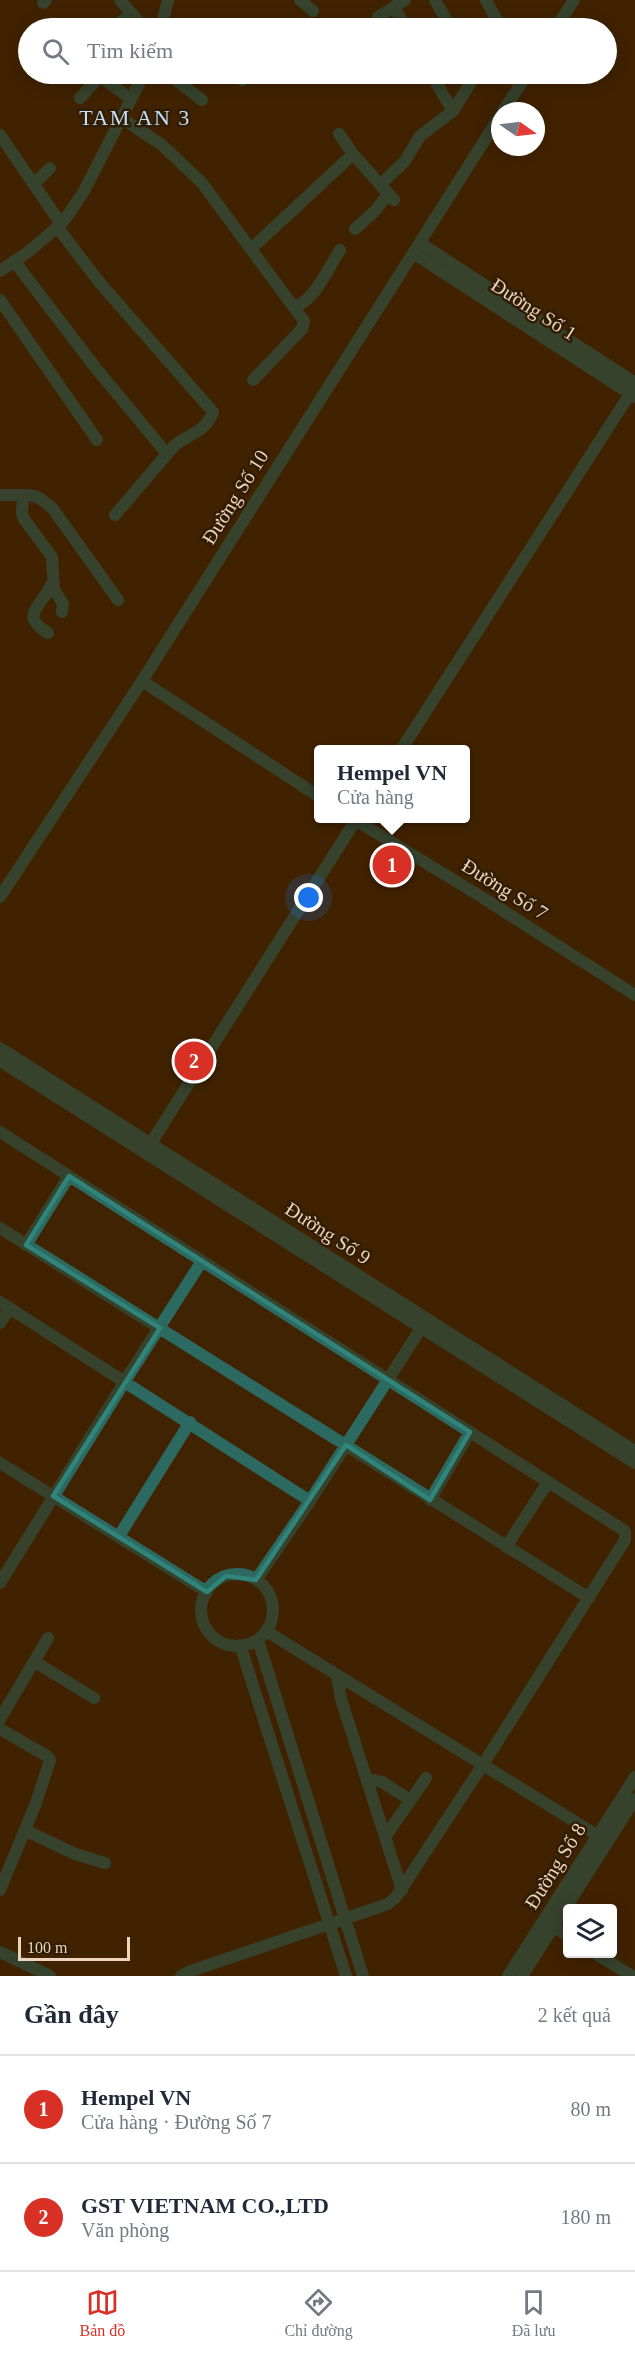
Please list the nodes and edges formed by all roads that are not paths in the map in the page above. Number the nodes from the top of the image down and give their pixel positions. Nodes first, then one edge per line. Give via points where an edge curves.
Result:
1 (120, 0) edge
2 (168, 0) edge
3 (300, 0) edge
4 (405, 0) edge
5 (435, 0) edge
6 (486, 0) edge
7 (574, 0) edge
8 (394, 7) junction
9 (313, 11) dead end
10 (131, 14) junction
11 (378, 17) dead end
12 (126, 18) edge
13 (135, 18) edge
14 (164, 18) edge
15 (400, 18) edge
16 (445, 18) edge
17 (496, 18) edge
18 (562, 18) edge
19 (91, 84) edge
20 (111, 84) edge
21 (139, 84) edge
22 (181, 84) edge
23 (437, 84) edge
24 (470, 84) edge
25 (521, 84) edge
26 (80, 98) dead end
27 (132, 99) junction
28 (202, 100) dead end
29 (509, 102) edge
30 (453, 111) junction
31 (120, 117) junction
32 (491, 130) edge
33 (339, 134) dead end
34 (0, 135) edge
35 (353, 154) junction
36 (50, 168) dead end
37 (34, 184) junction
38 (387, 193) junction
39 (59, 226) junction
40 (356, 229) dead end
41 (416, 248) junction
42 (251, 249) junction
43 (340, 250) dead end
44 (14, 261) junction
45 (0, 271) edge
46 (0, 300) edge
47 (293, 306) junction
48 (254, 380) dead end
49 (634, 390) edge
50 (97, 440) dead end
51 (167, 454) junction
52 (0, 495) edge
53 (23, 495) junction
54 (115, 515) dead end
55 (53, 582) junction
56 (118, 600) dead end
57 (62, 612) dead end
58 (48, 633) dead end
59 (142, 681) junction
60 (404, 745) edge
61 (314, 793) edge
62 (352, 823) edge
63 (361, 823) edge
64 (0, 897) edge
65 (635, 995) edge
66 (0, 1048) edge
67 (0, 1061) edge
68 (0, 1132) edge
69 (152, 1143) junction
70 (69, 1176) junction
71 (0, 1227) edge
72 (26, 1245) junction
73 (202, 1261) junction
74 (5, 1305) edge
75 (0, 1323) edge
76 (424, 1323) junction
77 (160, 1328) junction
78 (388, 1380) junction
79 (125, 1381) junction
80 (190, 1422) junction
81 (470, 1432) junction
82 (346, 1445) junction
83 (635, 1450) edge
84 (0, 1463) edge
85 (635, 1463) edge
86 (548, 1482) junction
87 (53, 1496) junction
88 (430, 1500) junction
89 (310, 1501) junction
90 (119, 1536) junction
91 (506, 1547) junction
92 (256, 1580) junction
93 (0, 1584) edge
94 (207, 1592) junction
95 (589, 1598) junction
96 (262, 1636) junction
97 (48, 1638) dead end
98 (240, 1645) junction
99 (35, 1662) junction
100 (337, 1676) junction
101 (94, 1698) dead end
102 (0, 1719) edge
103 (0, 1729) edge
104 (482, 1766) junction
105 (635, 1777) edge
106 (366, 1778) junction
107 (426, 1778) dead end
108 (635, 1799) edge
109 (410, 1800) junction
110 (25, 1830) junction
111 (385, 1838) junction
112 (603, 1838) junction
113 (105, 1863) dead end
114 (1, 1884) edge
115 (402, 1890) junction
116 (345, 1919) junction
117 (329, 1924) junction
118 (554, 1928) junction
119 (563, 1934) edge
120 (0, 1952) edge
121 (604, 1958) edge
122 (50, 1976) edge
123 (181, 1976) edge
124 (346, 1976) edge
125 (363, 1976) edge
126 (508, 1976) edge
127 (522, 1976) edge
128 (632, 1976) edge

1 - 10 street
2 - 14 street
3 - 9 street
4 - 8 street
5 - 16 street
6 - 17 street
7 - 18 street
8 - 11 street
8 - 15 street
10 - 12 street
10 - 13 street
19 - 26 street
20 - 27 street
21 - 27 street
22 - 28 street
23 - 30 street
24 - 30 street
25 - 29 street
27 - 31 street
30 - 38 street via 420,136
31 - 39 street via 84,191
31 - 42 street via 186,166
32 - 41 street, Đường Số 10
33 - 35 street
34 - 37 street
35 - 38 street
35 - 42 street
36 - 37 street
37 - 39 street
38 - 40 street
39 - 44 street
39 - 51 street via 100,283 213,409 199,432 183,439
41 - 49 street, Đường Số 1
41 - 59 street, Đường Số 10
42 - 47 street
43 - 47 street via 316,290 302,305
44 - 45 street
44 - 51 street
46 - 50 street
47 - 48 street via 305,325
49 - 60 street
51 - 54 street
52 - 53 street
53 - 55 street via 22,514 52,557
53 - 56 street via 41,498 53,509
55 - 57 street via 63,604
55 - 58 street via 33,616
59 - 61 street
59 - 64 street, Đường Số 10
62 - 69 street
63 - 65 street, Đường Số 7
66 - 69 street, Đường Số 9
67 - 76 street, Đường Số 9
68 - 70 street
69 - 76 street, Đường Số 9
70 - 72 street
70 - 73 street
71 - 72 street
72 - 77 street
73 - 77 street
73 - 78 street
74 - 75 street
74 - 79 street
76 - 78 street
76 - 83 street, Đường Số 9
76 - 85 street, Đường Số 9
77 - 79 street
77 - 82 street
78 - 81 street
78 - 82 street
79 - 80 street
79 - 87 street
80 - 89 street
80 - 90 street
81 - 86 street
81 - 88 street
82 - 88 street
82 - 89 street
84 - 87 street
86 - 91 street
86 - 95 street via 625,1531 625,1540
87 - 90 street
87 - 93 street
88 - 91 street
89 - 92 street
90 - 94 street
91 - 95 street
92 - 94 street via 232,1575 215,1582
92 - 96 street via 269,1594 273,1607 272,1620
94 - 98 street via 201,1610 206,1628 220,1642
95 - 104 street
96 - 98 street
96 - 100 street
96 - 116 street
97 - 99 street
98 - 117 street
99 - 101 street
99 - 102 street
100 - 104 street
100 - 106 street
103 - 110 street via 50,1760
104 - 112 street
104 - 115 street
105 - 112 street, Đường Số 8
106 - 109 street via 382,1782
106 - 111 street
107 - 109 street
108 - 112 street, Đường Số 8
109 - 111 street
110 - 113 street via 75,1854
110 - 114 street
111 - 115 street
112 - 118 street, Đường Số 8
112 - 126 street, Đường Số 8
115 - 116 street via 388,1904
116 - 117 street
116 - 125 street
117 - 123 street
117 - 124 street
118 - 119 street
118 - 127 street, Đường Số 8
120 - 122 street
121 - 128 street

